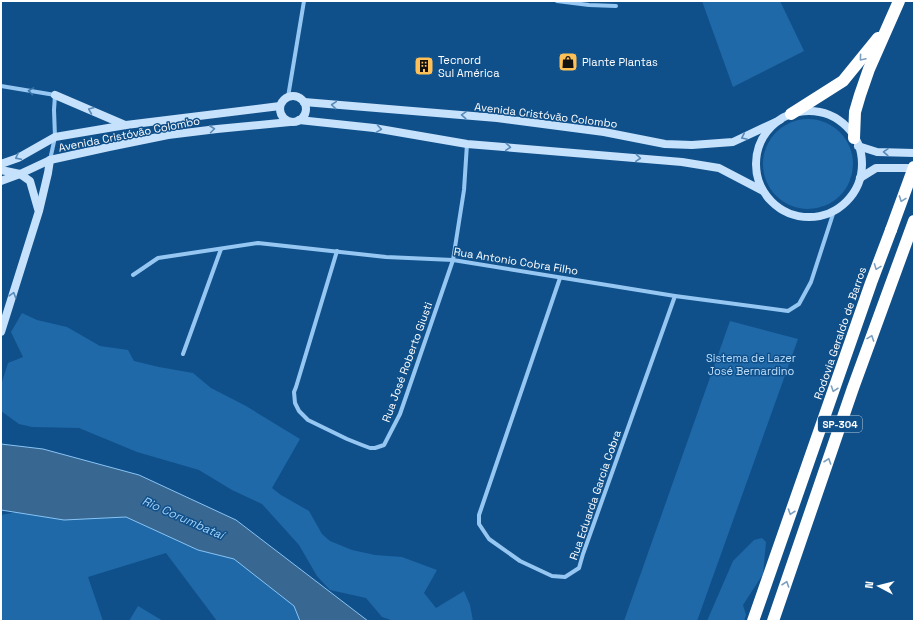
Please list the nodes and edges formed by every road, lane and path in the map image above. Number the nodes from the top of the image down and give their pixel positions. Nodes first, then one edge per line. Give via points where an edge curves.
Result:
1 (304, 1) edge
2 (558, 1) edge
3 (899, 1) edge
4 (616, 6) dead end
5 (887, 28) junction
6 (1, 86) edge
7 (56, 95) junction
8 (288, 96) junction
9 (304, 102) junction
10 (280, 106) junction
11 (791, 114) junction
12 (299, 120) junction
13 (780, 120) junction
14 (290, 122) junction
15 (126, 125) junction
16 (55, 137) junction
17 (856, 142) junction
18 (467, 144) junction
19 (914, 153) edge
20 (50, 160) junction
21 (1, 164) edge
22 (914, 168) edge
23 (1, 170) edge
24 (20, 174) junction
25 (860, 178) junction
26 (1, 181) edge
27 (763, 191) junction
28 (39, 211) junction
29 (834, 211) junction
30 (912, 225) edge
31 (221, 249) junction
32 (337, 251) junction
33 (453, 260) junction
34 (133, 275) dead end
35 (560, 278) junction
36 (675, 296) junction
37 (1, 332) edge
38 (184, 354) dead end
39 (753, 621) edge
40 (773, 621) edge

1 - 8 street
2 - 4 street
3 - 5 highway
5 -> 11 highway via 843,80
5 - 17 highway via 869,68 855,112
7 -> 6 street
15 -> 7 street
7 - 16 street
8 - 9 street via 297,96
8 - 10 street
9 - 12 street via 306,110
13 -> 9 street, Avenida Cristóvão Colombo via 733,142 665,144 604,132 497,118
10 - 14 street via 281,115
10 - 15 street, Avenida Cristóvão Colombo
11 - 13 street
11 - 17 street via 815,112 826,115 847,128
12 - 14 street
12 -> 18 street via 374,128
13 - 27 street via 769,129 757,152 756,166
20 -> 14 street, Avenida Cristóvão Colombo via 168,135
15 - 16 street, Avenida Cristóvão Colombo
16 - 20 street
16 -> 21 street, Avenida Cristóvão Colombo via 18,158
19 -> 17 street via 877,152
17 - 25 street via 862,153
18 -> 27 street via 682,162 719,168
18 - 33 street, Rua José Roberto Giusti via 464,190
20 - 24 street, Avenida Cristóvão Colombo
20 - 28 street
22 - 25 street via 876,168
22 -> 39 highway, Rodovia Geraldo de Barros / SP-304, bridge
23 - 24 street
24 - 26 street, Avenida Cristóvão Colombo
24 - 28 street via 30,181
25 - 29 street via 846,202
27 - 29 street via 771,202 794,216 814,217
37 -> 28 street
29 - 36 street, Rua Antonio Cobra Filho via 811,282 799,304 788,311
40 -> 30 highway, SP-304
31 - 32 street, Rua Antonio Cobra Filho via 258,243
31 - 34 street, Rua Antonio Cobra Filho via 158,258
31 - 38 street
32 - 33 street, Rua Antonio Cobra Filho via 386,257
32 - 33 street, Rua José Roberto Giusti via 294,392 295,403 308,420 370,448 384,445 400,414
33 - 35 street, Rua Antonio Cobra Filho
35 - 36 street, Rua Antonio Cobra Filho
35 - 36 street, Rua Eduarda Garcia Cobra via 479,515 479,524 489,539 520,561 552,576 564,577 579,568

